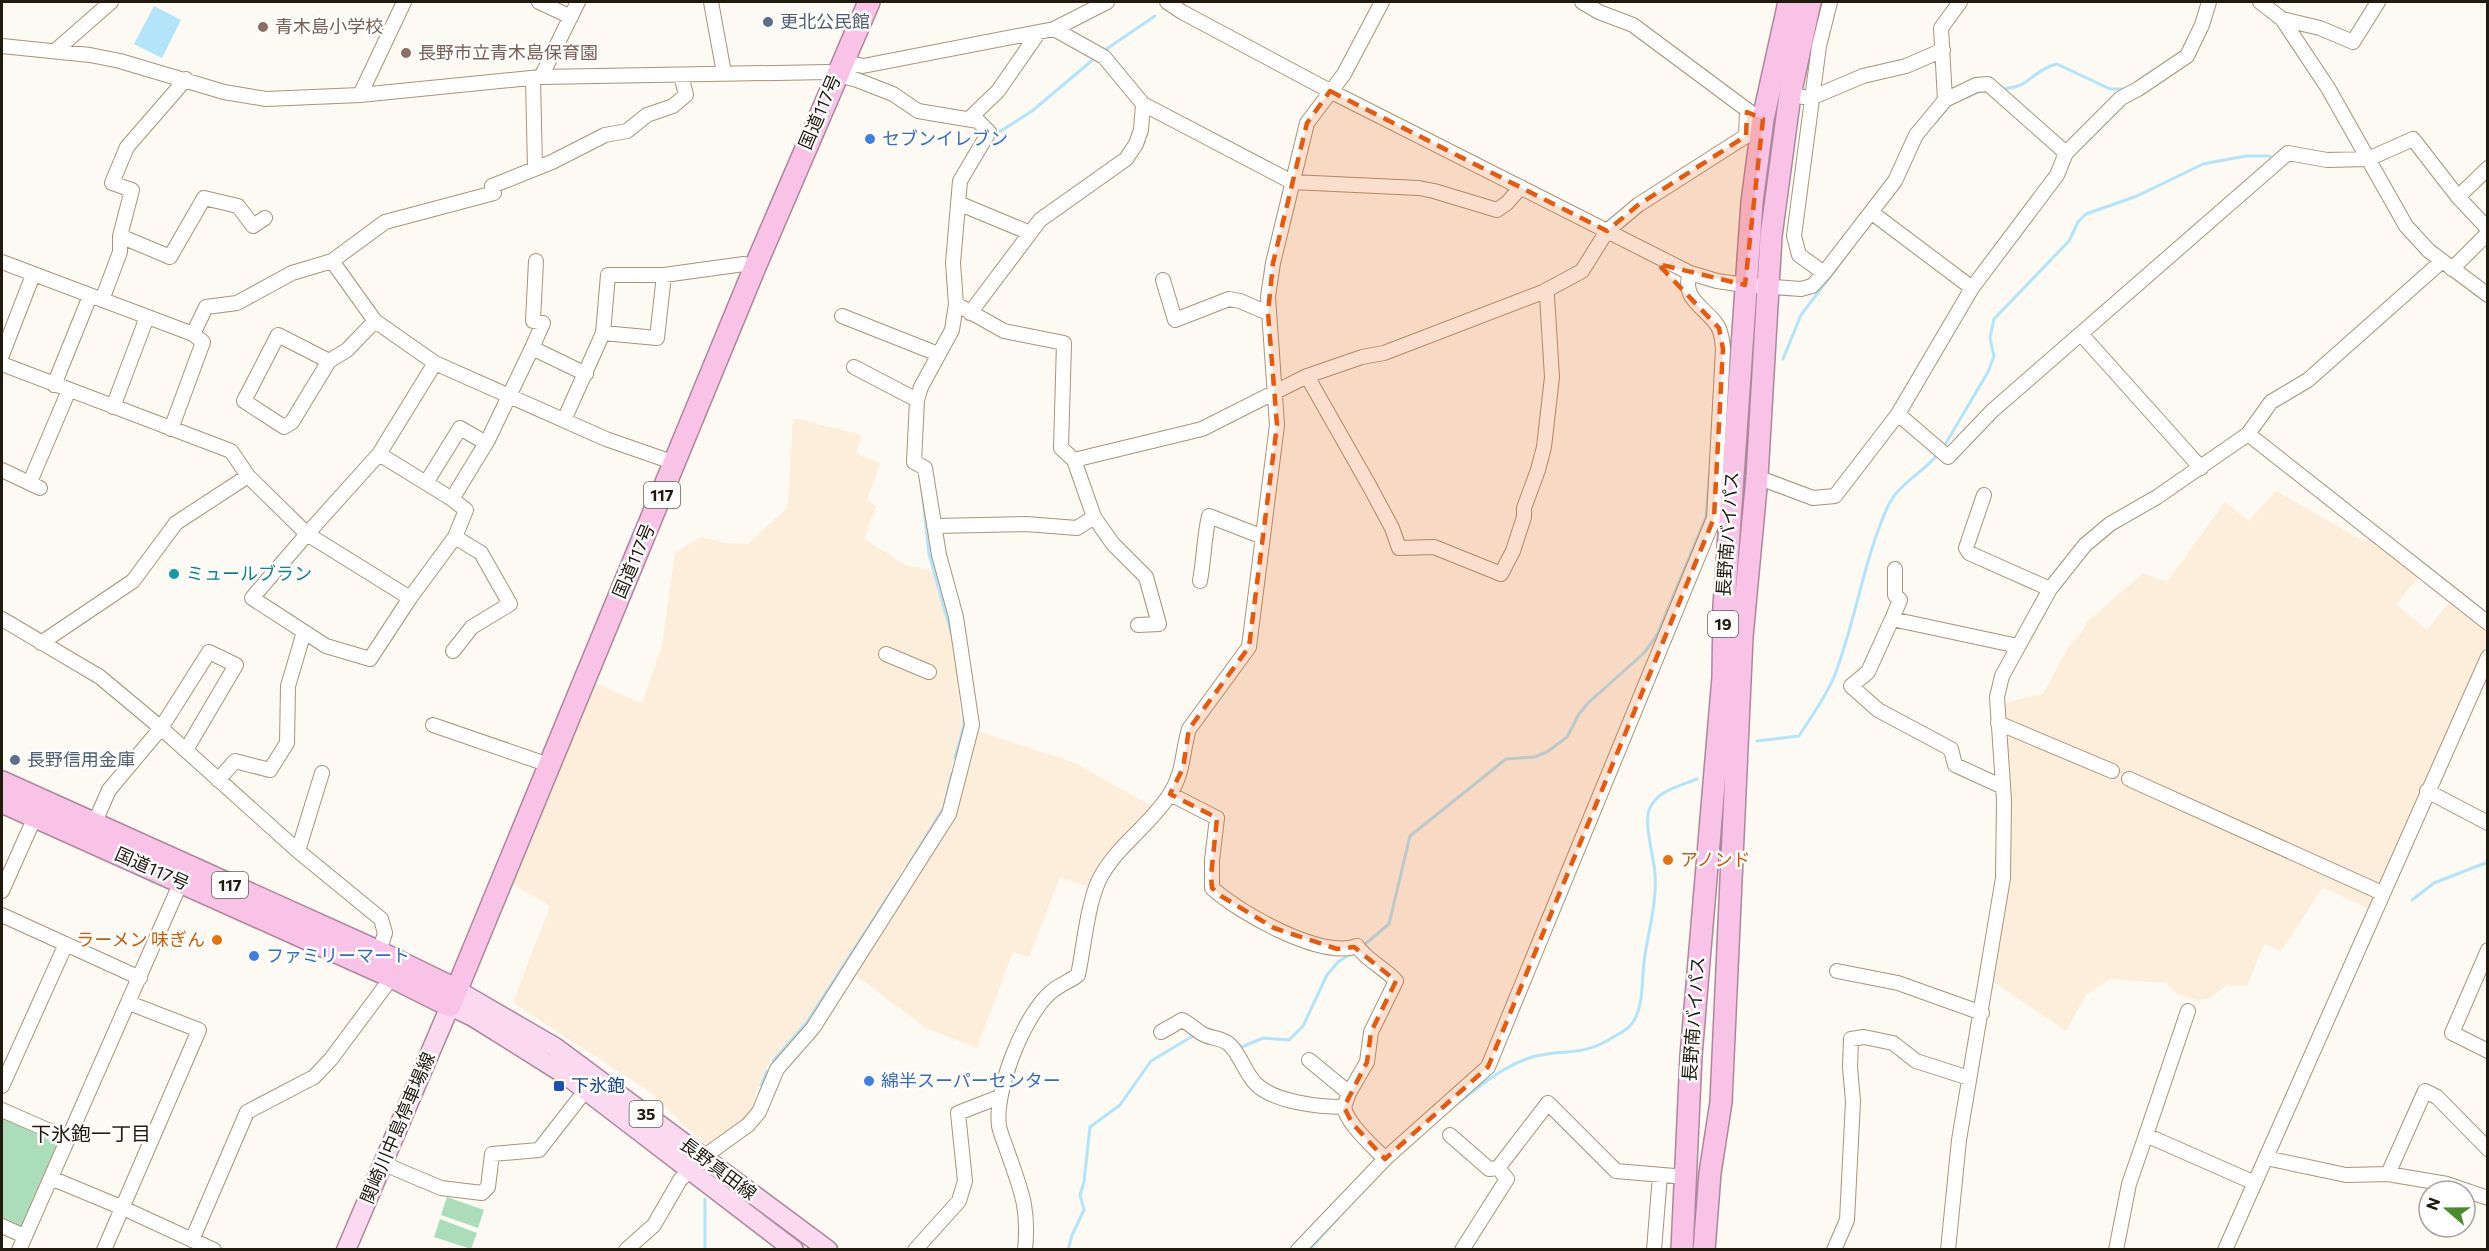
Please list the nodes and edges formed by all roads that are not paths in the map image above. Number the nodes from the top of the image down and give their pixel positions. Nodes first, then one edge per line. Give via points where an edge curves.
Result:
1 (111, 2) edge
2 (404, 2) edge
3 (539, 2) edge
4 (578, 2) edge
5 (711, 2) edge
6 (869, 2) edge
7 (1107, 2) edge
8 (1167, 2) edge
9 (1382, 2) edge
10 (1582, 2) edge
11 (1789, 2) edge
12 (1810, 2) edge
13 (1830, 2) edge
14 (1960, 2) edge
15 (2209, 2) edge
16 (2260, 2) edge
17 (2378, 2) edge
18 (571, 16) junction
19 (2282, 19) junction
20 (1054, 29) junction
21 (1039, 32) junction
22 (2, 46) edge
23 (1943, 50) junction
24 (55, 51) junction
25 (724, 73) junction
26 (836, 73) junction
27 (681, 75) junction
28 (537, 77) junction
29 (186, 80) junction
30 (1330, 91) junction
31 (360, 95) junction
32 (1790, 95) junction
33 (1811, 98) junction
34 (1945, 99) junction
35 (1143, 104) junction
36 (1755, 115) junction
37 (970, 118) junction
38 (2066, 153) junction
39 (2368, 159) junction
40 (2487, 168) edge
41 (535, 169) junction
42 (1292, 182) junction
43 (1521, 187) junction
44 (2458, 197) junction
45 (958, 203) junction
46 (1871, 212) junction
47 (265, 218) dead end
48 (1607, 231) junction
49 (2487, 231) edge
50 (1030, 233) junction
51 (120, 236) junction
52 (332, 261) junction
53 (536, 261) dead end
54 (2, 262) edge
55 (2447, 265) junction
56 (754, 267) junction
57 (1690, 273) junction
58 (1824, 273) junction
59 (33, 275) junction
60 (664, 275) junction
61 (1163, 280) dead end
62 (1745, 285) junction
63 (1768, 286) junction
64 (1972, 288) junction
65 (1543, 292) junction
66 (2487, 295) edge
67 (96, 298) junction
68 (956, 304) junction
69 (970, 313) junction
70 (1268, 313) junction
71 (842, 316) dead end
72 (147, 317) junction
73 (375, 321) junction
74 (603, 333) junction
75 (193, 334) junction
76 (2081, 334) junction
77 (532, 348) junction
78 (938, 354) junction
79 (2, 355) edge
80 (329, 361) junction
81 (435, 363) junction
82 (2, 364) edge
83 (854, 367) dead end
84 (586, 374) junction
85 (1307, 376) junction
86 (54, 385) junction
87 (69, 390) junction
88 (1275, 391) junction
89 (508, 396) junction
90 (917, 400) junction
91 (113, 407) junction
92 (1898, 414) junction
93 (564, 420) junction
94 (171, 429) junction
95 (2248, 434) junction
96 (486, 443) junction
97 (379, 454) junction
98 (1074, 460) junction
99 (675, 463) junction
100 (2202, 468) junction
101 (2, 470) edge
102 (248, 476) junction
103 (1757, 477) junction
104 (426, 483) junction
105 (1984, 495) dead end
106 (452, 499) junction
107 (1094, 517) junction
108 (934, 526) junction
109 (307, 534) junction
110 (455, 537) junction
111 (1263, 537) junction
112 (1895, 569) dead end
113 (1200, 581) dead end
114 (2050, 589) junction
115 (410, 598) junction
116 (2, 619) edge
117 (1892, 619) junction
118 (2487, 623) edge
119 (1138, 625) dead end
120 (304, 632) junction
121 (41, 643) junction
122 (2018, 646) junction
123 (453, 651) dead end
124 (886, 654) dead end
125 (2487, 657) edge
126 (929, 672) dead end
127 (1998, 723) junction
128 (433, 725) dead end
129 (161, 728) junction
130 (186, 750) junction
131 (549, 765) junction
132 (2112, 771) dead end
133 (322, 772) dead end
134 (2129, 779) dead end
135 (218, 780) junction
136 (2, 782) edge
137 (2003, 787) junction
138 (2427, 791) junction
139 (1170, 794) junction
140 (2, 802) edge
141 (39, 808) junction
142 (2487, 823) edge
143 (94, 824) junction
144 (298, 851) junction
145 (182, 882) junction
146 (2, 891) edge
147 (2382, 893) junction
148 (2, 915) edge
149 (66, 944) junction
150 (2487, 950) edge
151 (379, 952) junction
152 (1837, 971) dead end
153 (392, 977) junction
154 (140, 978) junction
155 (454, 998) junction
156 (129, 1002) junction
157 (2188, 1011) dead end
158 (1982, 1013) junction
159 (1161, 1032) dead end
160 (2487, 1051) edge
161 (1309, 1060) dead end
162 (1969, 1078) junction
163 (2, 1086) edge
164 (585, 1091) junction
165 (1349, 1093) junction
166 (999, 1096) junction
167 (1344, 1107) junction
168 (2, 1110) edge
169 (1450, 1135) dead end
170 (2146, 1135) junction
171 (68, 1139) junction
172 (2487, 1149) edge
173 (2266, 1158) junction
174 (1385, 1159) junction
175 (384, 1164) junction
176 (697, 1164) junction
177 (1498, 1168) junction
178 (2388, 1174) junction
179 (1660, 1175) junction
180 (1686, 1177) junction
181 (51, 1178) junction
182 (2256, 1183) junction
183 (2487, 1198) edge
184 (123, 1208) junction
185 (2, 1226) edge
186 (24, 1236) junction
187 (192, 1240) junction
188 (18, 1250) edge
189 (104, 1250) edge
190 (214, 1250) edge
191 (346, 1250) edge
192 (626, 1250) edge
193 (794, 1250) edge
194 (828, 1250) edge
195 (915, 1250) edge
196 (1025, 1250) edge
197 (1298, 1250) edge
198 (1462, 1250) edge
199 (1654, 1250) edge
200 (1682, 1250) edge
201 (1704, 1250) edge
202 (1834, 1250) edge
203 (1948, 1250) edge
204 (2115, 1250) edge
205 (2225, 1250) edge

1 - 24 street
2 - 31 street
3 - 18 street
4 - 18 street
5 - 25 street
6 - 26 highway, 国道117号 / 117
7 - 20 street
8 - 30 street
9 - 30 street via 1344,74
10 - 36 street via 1633,25
11 - 36 highway, 長野南バイパス / 19
12 - 32 highway, 長野南バイパス / 19
13 - 33 street
14 - 23 street via 1941,28
15 - 38 street via 2187,56 2121,98
16 - 19 street
17 - 19 street via 2353,42 2320,28
18 - 28 street
19 - 39 street via 2328,88
20 - 21 street
20 - 35 street via 1098,53
21 - 26 street via 863,66 854,64
21 - 37 street via 998,91
22 - 24 street
23 - 33 street
23 - 34 street
24 - 29 street via 120,61
25 - 26 street
25 - 27 street
26 - 37 street via 893,94 918,111
26 - 56 highway, 国道117号 / 117
27 - 28 street
27 - 41 street via 686,95 673,106 647,115 627,132 605,135
28 - 31 street
28 - 41 street
29 - 31 street via 266,99
29 - 51 street via 127,147 112,183 132,190
30 - 42 street via 1307,123
30 - 43 street
32 - 33 street
32 - 63 highway, 長野南バイパス / 19
33 - 58 street via 1794,236 1799,255
34 - 38 street via 1976,85 1989,84
34 - 46 street via 1916,135 1895,181
35 - 42 street
35 - 50 street via 1141,130 1126,159 1048,214
36 - 48 street via 1746,136 1638,205
36 - 62 highway, 長野南バイパス / 19
37 - 45 street via 989,132 963,173
38 - 64 street via 2057,175
39 - 44 street via 2413,140
39 - 55 street via 2406,226
39 - 76 street via 2327,160 2288,153
40 - 44 street
41 - 52 street via 492,186 494,193 385,222
42 - 43 street via 1419,188 1497,210
42 - 70 street via 1273,263
43 - 48 street
44 - 49 street
45 - 50 street
45 - 68 street via 952,263
46 - 58 street
46 - 64 street
47 - 51 street via 254,226 238,206 204,198 170,257
48 - 57 street
48 - 65 street via 1582,271
49 - 55 street
50 - 69 street
51 - 67 street via 120,252
52 - 73 street
52 - 75 street via 292,273 237,303 206,307
53 - 77 street via 533,321 543,323
54 - 59 street
55 - 66 street
55 - 95 street via 2308,380 2271,402
56 - 60 street via 744,264
56 - 99 highway, 国道117号 / 117
57 - 62 street
57 - 174 street via 1689,294 1719,328 1723,349 1714,518 1488,1067
58 - 63 street via 1812,286 1801,289
59 - 67 street
59 - 79 street
60 - 74 street via 608,275
60 - 74 street via 657,338
61 - 70 street via 1176,320 1229,299
62 - 63 street
62 - 180 highway, 長野南バイパス / 19 via 1723,677 1697,969
63 - 103 highway, 長野南バイパス / 19
64 - 92 street
65 - 85 street via 1384,354 1362,357
65 - 85 street via 1547,296 1551,377 1544,447 1513,551 1501,574 1434,547 1399,548 1392,528
67 - 72 street
67 - 86 street
68 - 69 street
68 - 78 street via 952,330
69 - 98 street via 1004,331 1064,343 1061,448
70 - 88 street
71 - 78 street
72 - 75 street
72 - 91 street
73 - 80 street via 347,350
73 - 81 street
74 - 84 street
75 - 94 street via 203,342
76 - 92 street via 1992,411 1948,457
76 - 100 street
77 - 84 street
77 - 89 street
78 - 90 street
80 - 80 street via 278,335 244,401 284,427 292,422
81 - 89 street
81 - 97 street
82 - 86 street
83 - 90 street
84 - 93 street
85 - 88 street
86 - 87 street
87 - 91 street
87 - 101 street via 35,485
88 - 98 street via 1202,429
88 - 111 street via 1277,425
89 - 93 street
89 - 96 street
90 - 108 street via 915,462 925,468
91 - 94 street
92 - 103 street via 1834,496 1813,498
93 - 99 street
94 - 102 street via 231,451
95 - 100 street
95 - 118 street
96 - 104 street via 460,429
96 - 106 street
97 - 104 street
97 - 109 street
98 - 107 street
99 - 131 highway, 国道117号 / 117
100 - 114 street via 2110,524 2085,545
102 - 109 street
102 - 121 street via 176,523 133,581
103 - 201 highway, 長野南バイパス / 19 via 1742,637 1721,1102
104 - 106 street
105 - 114 street via 1966,548 1969,553
106 - 110 street via 466,510
107 - 108 street via 1077,528 1026,524
107 - 119 street via 1113,544 1146,577 1159,624
108 - 176 street via 956,617 972,724 949,814 813,1028 777,1069 759,1112
109 - 115 street
109 - 120 street via 252,598
110 - 115 street
110 - 123 street via 480,553 510,604 472,627
111 - 113 street via 1209,516
111 - 139 street via 1249,647 1189,729 1183,768
112 - 117 street via 1895,595 1900,600
114 - 122 street
115 - 120 street via 370,659 326,646
116 - 121 street
117 - 122 street
117 - 137 street via 1868,672 1851,686 1878,710 1951,749 1955,765
120 - 135 street via 288,686 287,743 283,752 270,770 236,761
121 - 129 street via 100,677
122 - 127 street via 2002,676 1997,697
124 - 126 street
125 - 138 street
127 - 132 street
127 - 137 street
128 - 131 street
129 - 130 street
129 - 130 street via 209,652 236,665
129 - 143 street via 109,790
130 - 135 street
131 - 155 highway, 国道117号 / 117
133 - 144 street
134 - 147 street
135 - 144 street
136 - 141 highway, 国道117号 / 117
137 - 158 street via 2003,878
138 - 142 street
138 - 147 street
139 - 165 street via 1218,818 1211,876 1212,888 1221,896 1261,922 1308,941 1337,949 1357,946 1396,981 1371,1032 1367,1062
139 - 166 street via 1113,858 1099,880 1078,975 1051,992 1036,1011 1008,1066
140 - 141 highway, 国道117号 / 117
141 - 143 highway, 国道117号 / 117
141 - 145 highway, 国道117号 / 117
141 - 146 street
143 - 151 highway, 国道117号 / 117
144 - 151 street via 381,919 385,933
145 - 153 highway, 国道117号 / 117
145 - 154 street
147 - 173 street
148 - 149 street
149 - 154 street
149 - 163 street
150 - 160 street via 2452,1033
151 - 155 highway, 国道117号 / 117
152 - 158 street via 1898,983
153 - 155 highway, 国道117号 / 117
153 - 187 street via 314,1077 247,1112
154 - 156 street
155 - 164 main road, 長野真田線 / 35 via 473,1017
155 - 175 main road, 関崎川中島停車場線
155 - 176 main road, 長野真田線 / 35 via 482,1003 555,1047
156 - 171 street
156 - 184 street via 199,1030
157 - 170 street
158 - 162 street
159 - 167 street via 1182,1020 1231,1046 1257,1086 1307,1105
161 - 165 street
162 - 202 street via 1916,1061 1893,1043 1864,1037 1851,1039 1854,1101 1847,1220
162 - 203 street
164 - 175 street via 539,1150 492,1154 489,1187 482,1193 441,1188
164 - 176 main road, 長野真田線 / 35
165 - 167 street
166 - 195 street via 958,1113 965,1181 959,1201
166 - 196 street via 999,1126 1025,1202
167 - 174 street via 1352,1124
168 - 171 street
169 - 177 street via 1489,1169
170 - 182 street
170 - 204 street via 2129,1184
171 - 181 street
172 - 178 street via 2437,1097 2425,1091
173 - 178 street via 2346,1175
173 - 182 street
174 - 197 street
175 - 191 main road, 関崎川中島停車場線
176 - 192 street via 680,1180 654,1225
176 - 193 main road, 長野真田線 / 35
176 - 194 main road, 長野真田線 / 35
177 - 179 street via 1548,1102 1616,1171
177 - 198 street via 1507,1179
178 - 183 street via 2447,1184
179 - 180 street
179 - 199 street
180 - 200 highway, 長野南バイパス / 19
181 - 184 street
181 - 186 street
182 - 205 street
184 - 187 street
184 - 189 street
185 - 186 street
186 - 188 street
187 - 190 street

